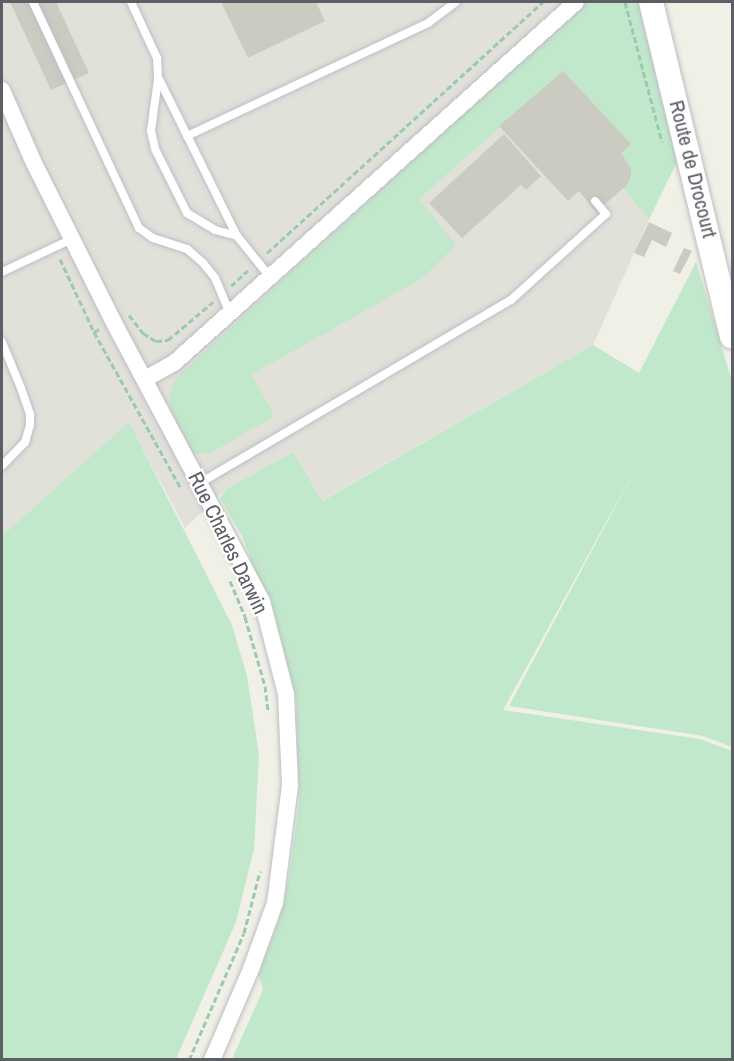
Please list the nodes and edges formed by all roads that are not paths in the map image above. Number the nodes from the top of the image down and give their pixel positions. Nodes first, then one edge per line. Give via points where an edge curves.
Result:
1 (33, 2) edge
2 (131, 2) edge
3 (456, 2) edge
4 (576, 2) edge
5 (651, 2) edge
6 (158, 79) junction
7 (2, 90) edge
8 (187, 136) junction
9 (595, 201) dead end
10 (237, 236) junction
11 (72, 239) junction
12 (2, 272) edge
13 (270, 277) junction
14 (230, 313) junction
15 (732, 336) edge
16 (2, 342) edge
17 (145, 379) junction
18 (2, 466) edge
19 (200, 483) junction
20 (212, 1059) edge

1 - 14 lane via 140,228 153,238 187,249 203,263 223,293
2 - 6 lane via 157,58
3 - 8 lane via 428,23
4 - 13 street
5 - 15 street, Route de Drocourt
6 - 8 lane
6 - 10 lane via 151,130 155,149 179,201 195,219
7 - 11 street, Rue Charles Darwin
8 - 10 lane
9 - 19 lane via 606,214 511,300
10 - 13 lane
11 - 12 lane
11 - 17 street, Rue Charles Darwin
13 - 14 street
14 - 17 street via 174,363
16 - 18 lane via 30,414 30,425 25,442
17 - 19 street, Rue Charles Darwin
19 - 20 street, Rue Charles Darwin via 262,602 286,694 290,784 275,903

